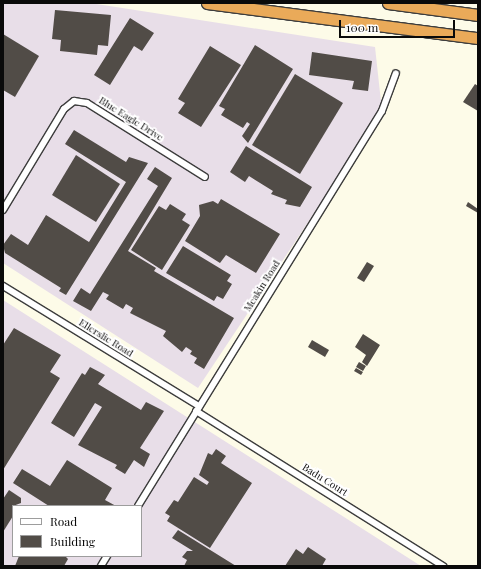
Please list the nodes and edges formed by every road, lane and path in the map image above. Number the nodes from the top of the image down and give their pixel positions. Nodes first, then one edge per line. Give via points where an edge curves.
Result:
1 (207, 3) edge
2 (388, 3) edge
3 (478, 15) edge
4 (478, 38) edge
5 (396, 73) dead end
6 (205, 177) dead end
7 (3, 210) edge
8 (3, 286) edge
9 (198, 409) junction
10 (139, 505) edge
11 (106, 557) edge
12 (100, 566) edge
13 (443, 566) edge

1 - 4 highway
2 - 3 highway
5 - 9 street, Meakin Road via 382,111
6 - 7 street, Blue Eagle Drive via 87,103 74,101 64,109
8 - 9 street, Ellerslie Road
9 - 10 street, Meakin Road
9 - 13 street, Badu Court
11 - 12 street

